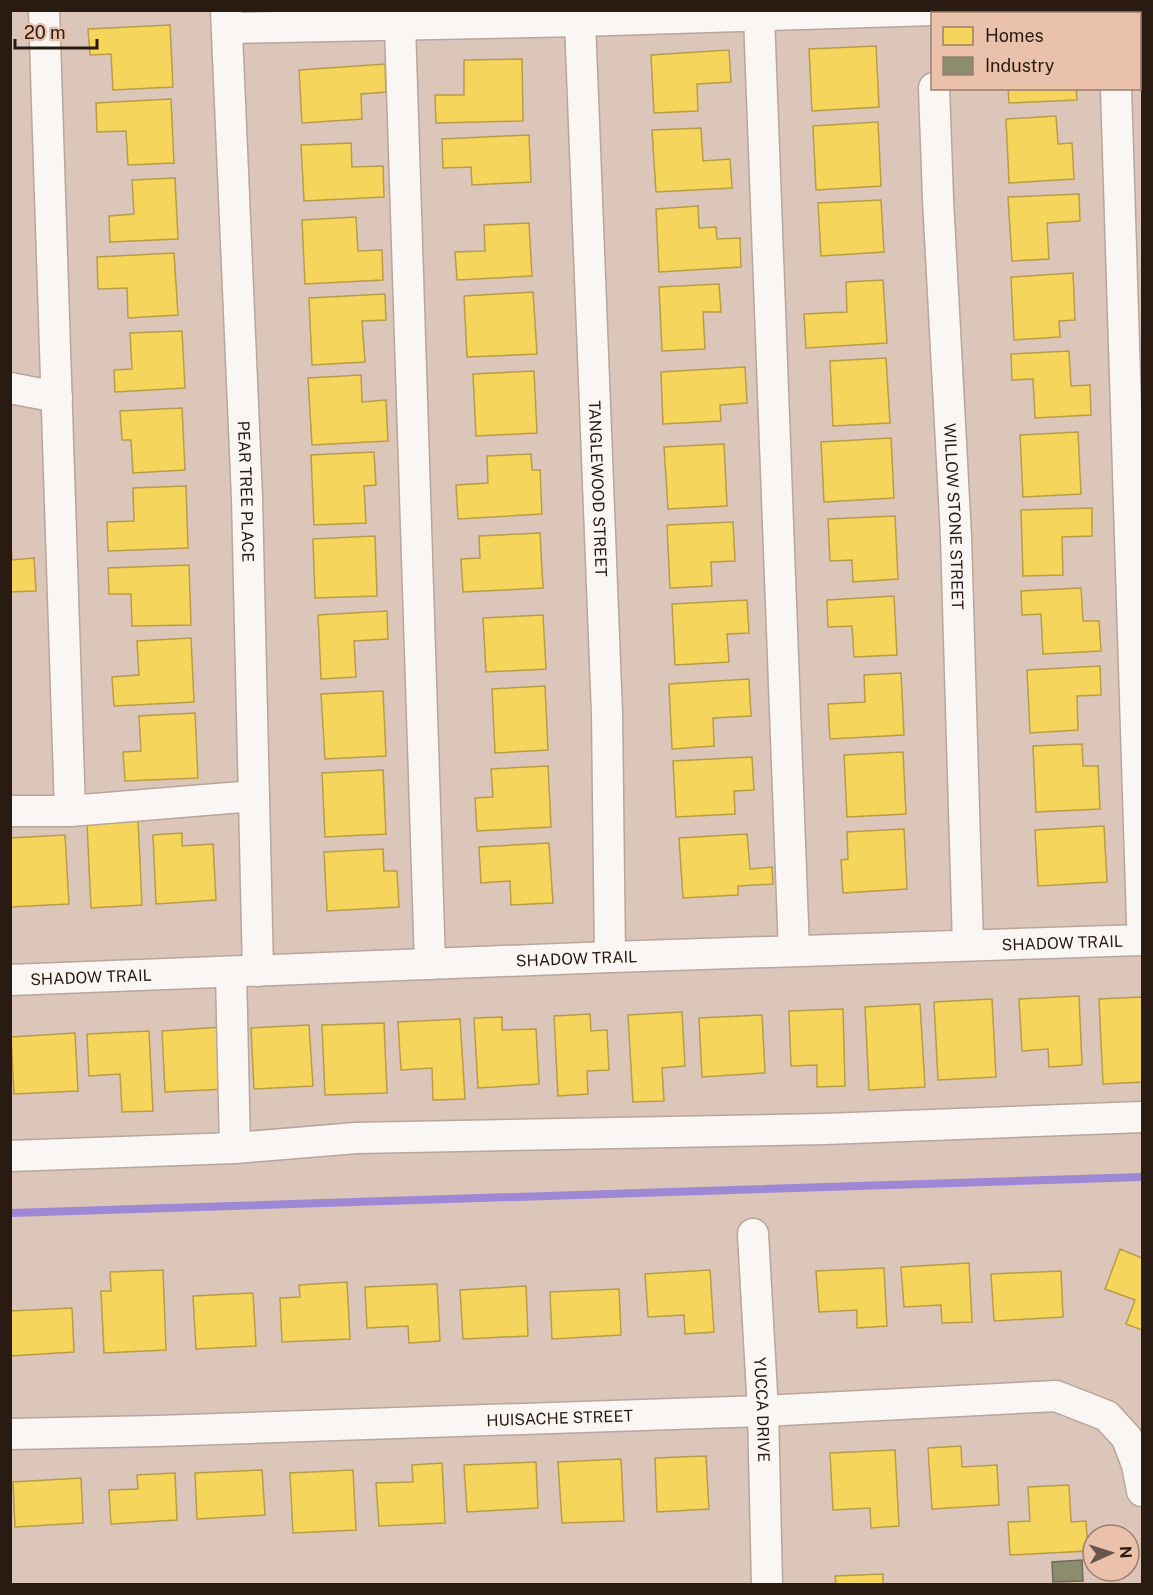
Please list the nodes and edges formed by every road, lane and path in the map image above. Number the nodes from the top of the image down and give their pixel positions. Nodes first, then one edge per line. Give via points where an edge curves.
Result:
1 (44, 10) edge
2 (932, 10) edge
3 (808, 12) edge
4 (759, 16) junction
5 (227, 19) edge
6 (580, 21) junction
7 (400, 25) junction
8 (934, 90) edge
9 (1116, 90) edge
10 (10, 388) edge
11 (57, 397) junction
12 (254, 796) junction
13 (10, 811) edge
14 (70, 811) junction
15 (1143, 922) edge
16 (1143, 940) edge
17 (968, 945) junction
18 (794, 951) junction
19 (610, 957) junction
20 (430, 964) junction
21 (245, 971) junction
22 (10, 980) edge
23 (1143, 1117) edge
24 (235, 1148) junction
25 (10, 1156) edge
26 (753, 1234) dead end
27 (763, 1411) junction
28 (10, 1434) edge
29 (1143, 1491) edge
30 (767, 1584) edge

1 - 11 street
2 - 3 street
3 - 4 street
4 - 6 street
4 - 18 street
5 - 7 street
5 - 12 street, PEAR TREE PLACE via 247,498
6 - 7 street
6 - 19 street, TANGLEWOOD STREET via 607,714
7 - 20 street
8 - 17 street, WILLOW STONE STREET via 956,537
9 - 15 street
10 - 11 street
11 - 14 street
12 - 14 street
12 - 21 street, PEAR TREE PLACE
13 - 14 street
16 - 17 street, SHADOW TRAIL
17 - 18 street, SHADOW TRAIL
18 - 19 street, SHADOW TRAIL
19 - 20 street, SHADOW TRAIL
20 - 21 street, SHADOW TRAIL
21 - 22 street, SHADOW TRAIL
21 - 24 street, PEAR TREE PLACE
23 - 24 street via 825,1129 356,1138
24 - 25 street
26 - 27 street, YUCCA DRIVE
27 - 28 street, HUISACHE STREET
27 - 29 street, HUISACHE STREET via 1056,1396 1107,1416 1127,1438
27 - 30 street, YUCCA DRIVE

